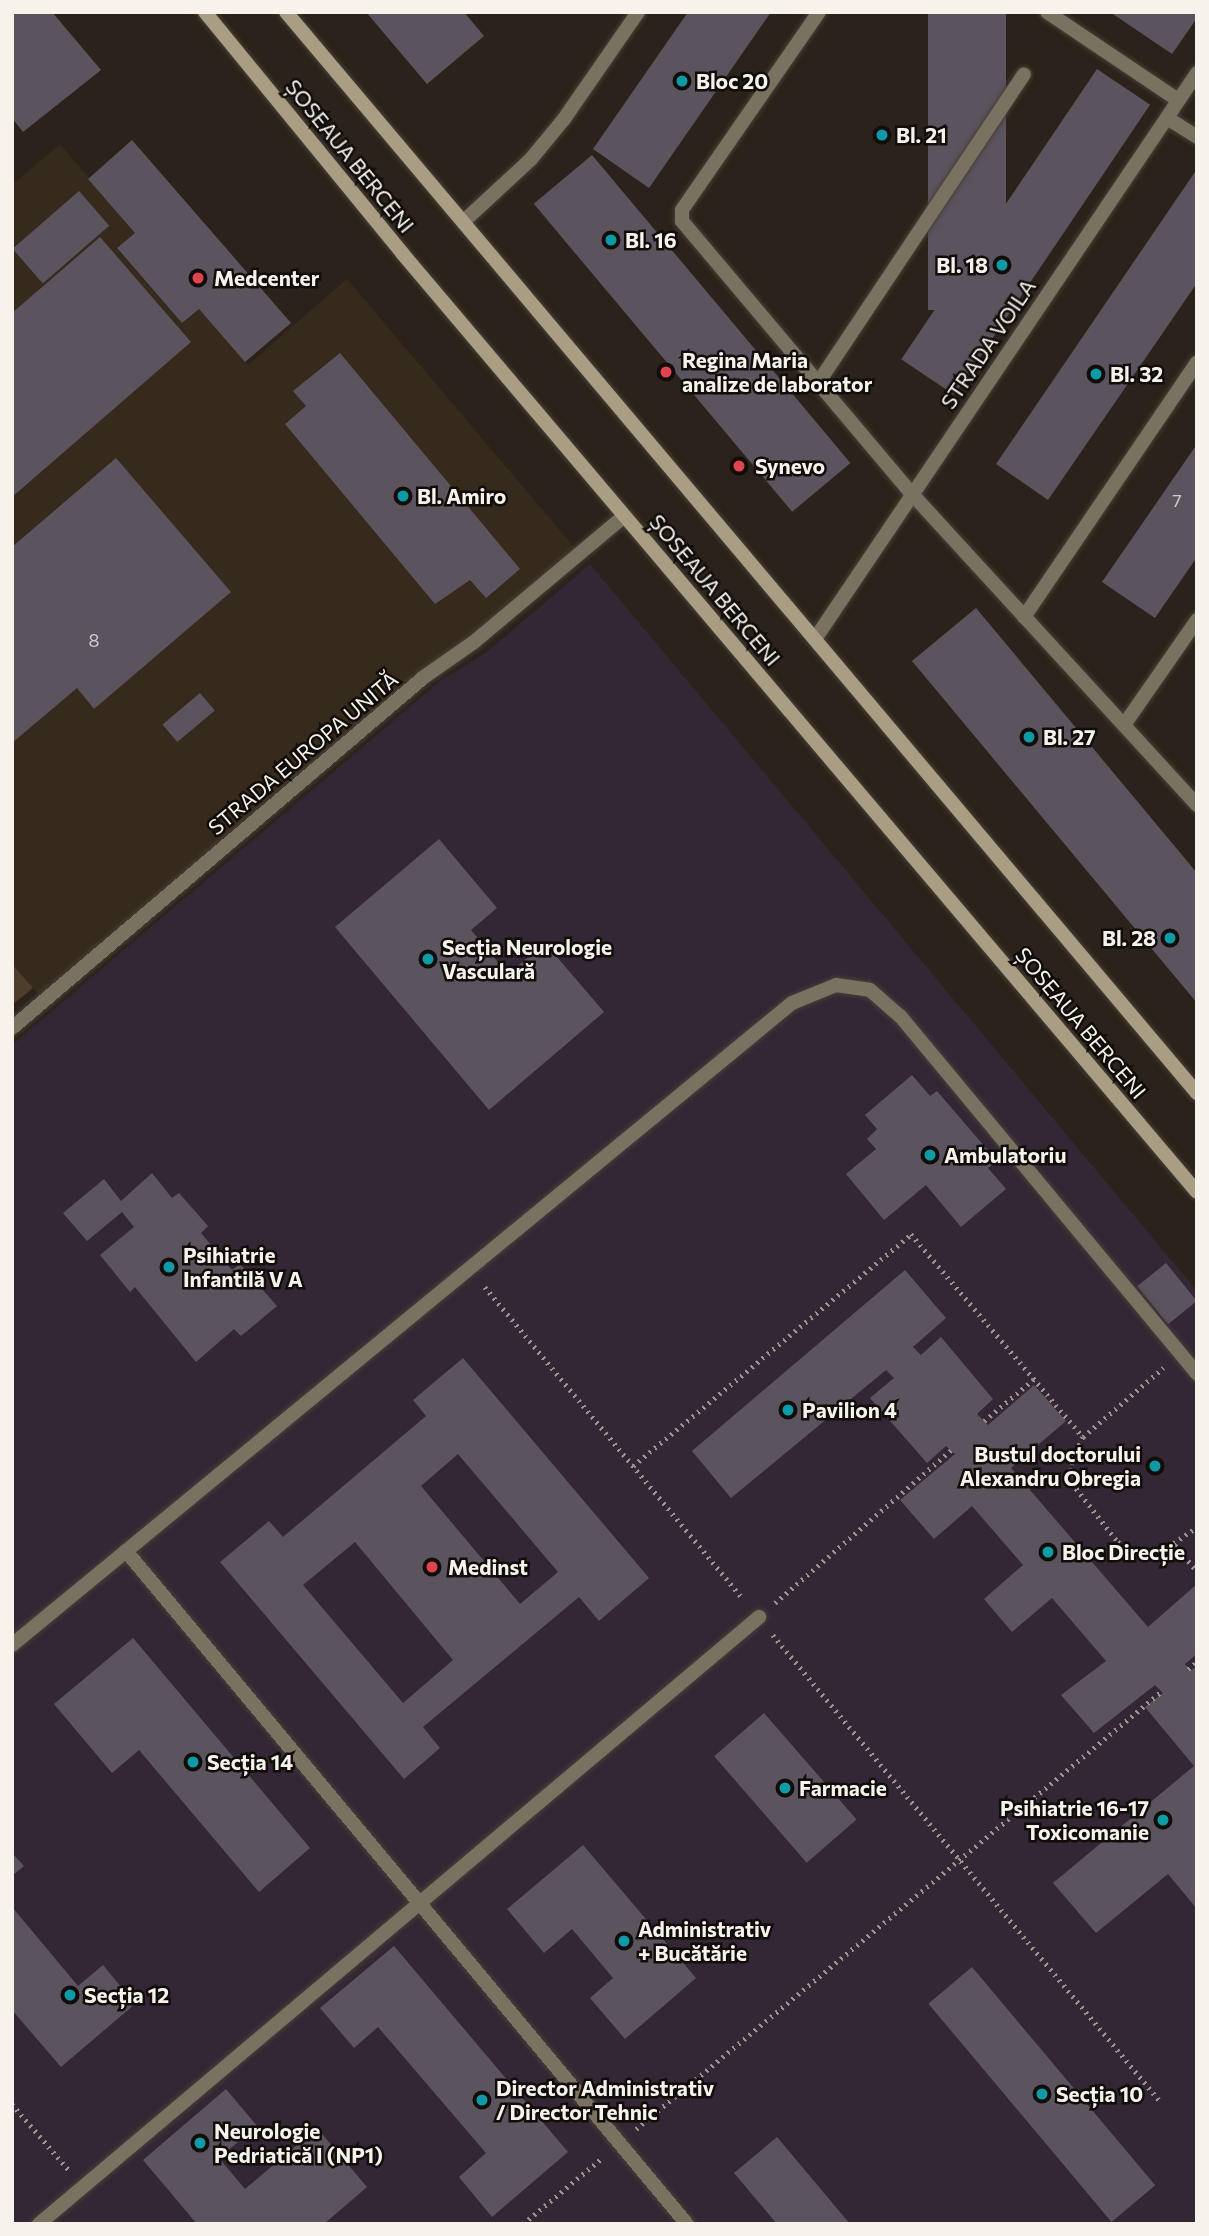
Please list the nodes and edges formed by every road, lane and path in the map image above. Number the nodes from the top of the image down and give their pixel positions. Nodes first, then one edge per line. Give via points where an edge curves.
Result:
1 (205, 12) edge
2 (286, 12) edge
3 (638, 12) edge
4 (819, 12) edge
5 (1047, 12) edge
6 (1197, 73) edge
7 (1024, 74) dead end
8 (1178, 100) junction
9 (1167, 118) junction
10 (1197, 137) edge
11 (463, 222) junction
12 (1197, 362) edge
13 (818, 383) junction
14 (912, 494) junction
15 (624, 516) junction
16 (1024, 617) junction
17 (1197, 620) edge
18 (815, 639) junction
19 (1124, 725) junction
20 (1197, 805) edge
21 (12, 1028) edge
22 (1197, 1093) edge
23 (1197, 1192) edge
24 (469, 1268) junction
25 (1180, 1354) junction
26 (1197, 1374) edge
27 (1034, 1379) junction
28 (984, 1421) dead end
29 (1083, 1437) junction
30 (951, 1450) dead end
31 (633, 1466) junction
32 (1197, 1527) edge
33 (1175, 1545) junction
34 (127, 1551) junction
35 (1197, 1571) edge
36 (758, 1617) junction
37 (12, 1645) edge
38 (1197, 1662) edge
39 (1188, 1669) dead end
40 (1162, 1691) dead end
41 (959, 1859) junction
42 (420, 1902) junction
43 (1159, 2100) dead end
44 (12, 2104) edge
45 (620, 2142) junction
46 (83, 2187) junction
47 (38, 2224) edge
48 (523, 2224) edge
49 (687, 2224) edge

1 - 15 main road, ȘOSEAUA BERCENI
2 - 11 main road, ȘOSEAUA BERCENI
3 - 11 street via 548,139
4 - 13 street via 682,210 682,221
5 - 8 street
6 - 8 street, STRADA VOILA
7 - 13 street
8 - 9 street, STRADA VOILA
9 - 10 street
9 - 14 street, STRADA VOILA
11 - 18 main road, ȘOSEAUA BERCENI
12 - 16 street
13 - 14 street
14 - 16 street
14 - 18 street, STRADA VOILA
15 - 21 street, STRADA EUROPA UNITĂ via 474,642 415,685
15 - 23 main road, ȘOSEAUA BERCENI
16 - 19 street
17 - 19 street
18 - 22 main road, ȘOSEAUA BERCENI
19 - 20 street
24 - 25 street via 792,1003 836,985 856,987 884,999 901,1017
24 - 31 path
24 - 34 street
25 - 26 street
25 - 29 path
27 - 28 path
27 - 29 path
27 - 31 path via 911,1234
29 - 33 path via 1070,1468 1072,1483 1105,1528 1135,1551 1149,1553
30 - 36 path
31 - 36 path
32 - 33 path
33 - 35 path
34 - 37 street
34 - 42 street
36 - 41 path
36 - 42 street
38 - 39 path
40 - 41 path
41 - 43 path
41 - 45 path
42 - 45 street
42 - 46 street
44 - 46 path
45 - 48 path
45 - 49 street
46 - 47 street

